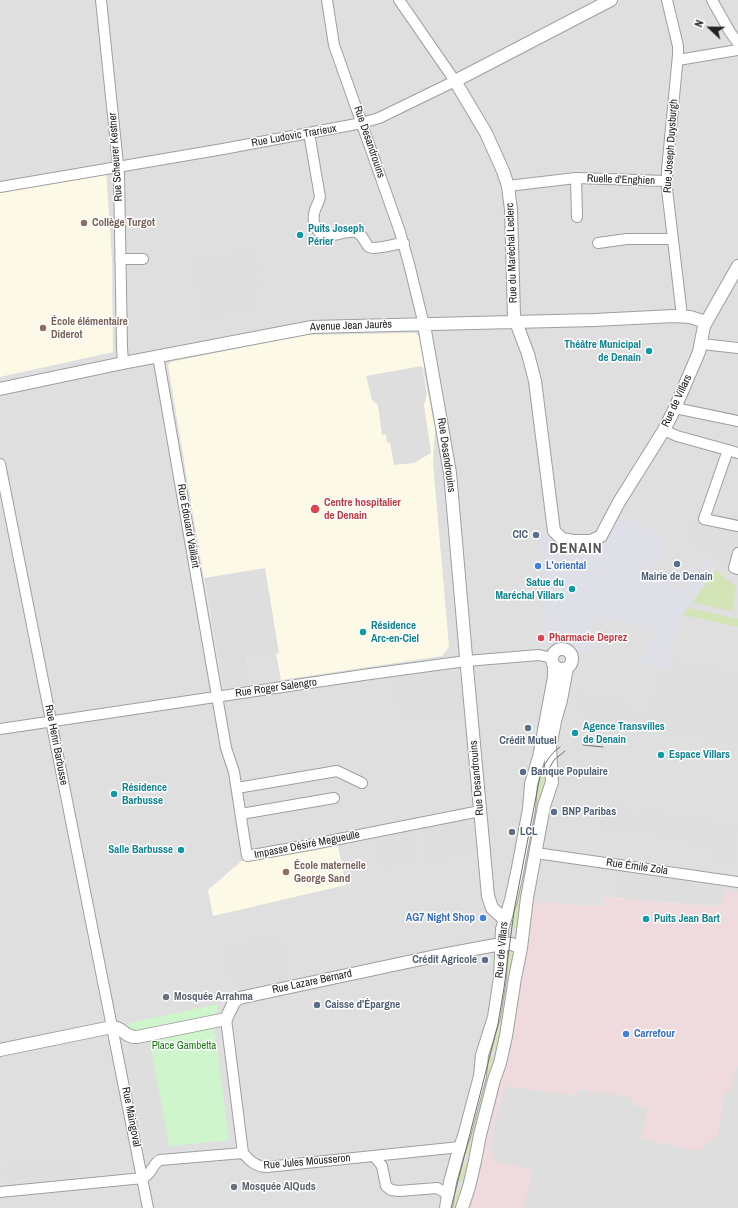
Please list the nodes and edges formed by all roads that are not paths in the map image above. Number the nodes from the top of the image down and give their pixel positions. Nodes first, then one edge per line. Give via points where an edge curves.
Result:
1 (101, 0) edge
2 (327, 0) edge
3 (399, 0) edge
4 (611, 0) edge
5 (667, 0) edge
6 (712, 0) edge
7 (738, 43) edge
8 (738, 50) edge
9 (678, 60) junction
10 (455, 81) junction
11 (362, 123) junction
12 (309, 133) junction
13 (118, 166) junction
14 (576, 178) junction
15 (667, 182) junction
16 (508, 186) junction
17 (0, 188) edge
18 (577, 217) dead end
19 (673, 239) junction
20 (404, 243) junction
21 (598, 243) dead end
22 (120, 259) junction
23 (143, 259) dead end
24 (738, 266) edge
25 (682, 316) junction
26 (516, 322) junction
27 (706, 322) junction
28 (424, 325) junction
29 (702, 344) junction
30 (738, 348) edge
31 (158, 356) junction
32 (123, 363) junction
33 (0, 389) edge
34 (675, 408) junction
35 (738, 421) edge
36 (664, 430) junction
37 (733, 452) edge
38 (0, 464) edge
39 (738, 526) edge
40 (605, 530) joint
41 (738, 553) edge
42 (738, 569) edge
43 (466, 661) junction
44 (553, 662) junction
45 (567, 668) junction
46 (217, 696) junction
47 (51, 722) junction
48 (0, 729) edge
49 (362, 783) dead end
50 (237, 788) junction
51 (334, 798) dead end
52 (480, 811) junction
53 (241, 814) junction
54 (536, 853) junction
55 (738, 882) edge
56 (504, 919) junction
57 (501, 944) junction
58 (521, 948) junction
59 (226, 1019) junction
60 (112, 1026) junction
61 (0, 1050) edge
62 (460, 1147) junction
63 (243, 1153) junction
64 (374, 1156) junction
65 (143, 1178) junction
66 (0, 1192) edge
67 (448, 1194) junction
68 (148, 1208) edge
69 (446, 1208) edge
70 (462, 1208) edge

1 - 13 street, Rue Scheurer Kestner
2 - 11 street, Rue Desandrouins via 334,45
3 - 10 street, Rue du Maréchal Leclerc
4 - 10 street, Rue Ludovic Trarieux
5 - 9 street, Rue Joseph Duysburgh via 678,46
6 - 7 street
8 - 9 street
9 - 15 street, Rue Joseph Duysburgh
10 - 11 street, Rue Ludovic Trarieux via 379,118
10 - 16 street, Rue du Maréchal Leclerc via 486,133
11 - 12 street, Rue Ludovic Trarieux
11 - 20 street, Rue Desandrouins
12 - 13 street, Rue Ludovic Trarieux
12 - 20 street via 320,196 314,210 314,220 320,233 327,236 357,233 373,248
13 - 17 street, Rue Ludovic Trarieux
13 - 22 street, Rue Scheurer Kestner
14 - 15 street, Ruelle d'Enghien
14 - 16 street, Ruelle d'Enghien
14 - 18 street, Ruelle d'Enghien
15 - 19 street, Rue Joseph Duysburgh
16 - 26 street, Rue du Maréchal Leclerc
19 - 21 street via 627,239
19 - 25 street, Rue Joseph Duysburgh
20 - 28 street, Rue Desandrouins
22 - 23 street
22 - 32 street, Rue Scheurer Kestner
24 - 27 street, Rue de Villars
25 - 26 street, Avenue Jean Jaurès
25 - 27 street, Avenue Jean Jaurès
26 - 28 street, Avenue Jean Jaurès
26 - 40 street, Rue du Maréchal Leclerc via 535,381 554,531 565,540 584,541 595,540
27 - 29 street, Rue de Villars
28 - 31 street, Avenue Jean Jaurès via 312,327
28 - 43 street, Rue Desandrouins via 450,473
29 - 30 street
29 - 34 street, Rue de Villars
31 - 32 street, Avenue Jean Jaurès
31 - 46 street, Rue Édouard Vaillant
32 - 33 street, Avenue Jean Jaurès
34 - 35 street
34 - 36 street, Rue de Villars
36 - 37 street
36 - 40 street, Rue de Villars via 622,495
37 - 39 street via 704,519
38 - 47 street, Rue Henri Barbusse
41 - 42 street via 734,568
43 - 44 street, Rue Roger Salengro via 539,655
43 - 46 street, Rue Roger Salengro
43 - 52 street, Rue Desandrouins
44 - 45 street via 559,669
44 - 45 street via 553,654 561,649 566,650 572,659
44 - 56 street, Rue de Villars via 554,677 531,784 517,873
45 - 54 street, Rue de Villars via 550,750 552,782 544,806
46 - 47 street, Rue Roger Salengro
46 - 50 street, Impasse Désiré Megueulle via 226,748
47 - 48 street, Rue Roger Salengro
47 - 60 street, Rue Henri Barbusse
49 - 50 street via 337,771
50 - 53 street, Impasse Désiré Megueulle
51 - 53 street
52 - 53 street, Impasse Désiré Megueulle via 247,856
52 - 56 street, Rue Desandrouins via 489,900 492,908
54 - 55 street, Rue Émile Zola
54 - 58 street, Rue de Villars
56 - 57 street, Rue de Villars
57 - 58 street, Rue Lazare Bernard via 512,944
57 - 59 street, Rue Lazare Bernard via 239,998 234,1002
57 - 62 street, Rue de Villars via 500,978 494,1017
58 - 70 street, Rue de Villars via 502,1055
59 - 60 street via 134,1038
59 - 63 street
60 - 61 street
60 - 65 street, Rue Maingoval
62 - 64 street, Rue Jules Mousseron
62 - 67 street, Rue de Villars
63 - 64 street, Rue Jules Mousseron via 253,1163 267,1168
63 - 65 street via 160,1160
64 - 67 street via 382,1166 386,1186 390,1190 437,1188
65 - 66 street
65 - 68 street, Rue Maingoval
67 - 69 street, Rue de Villars

